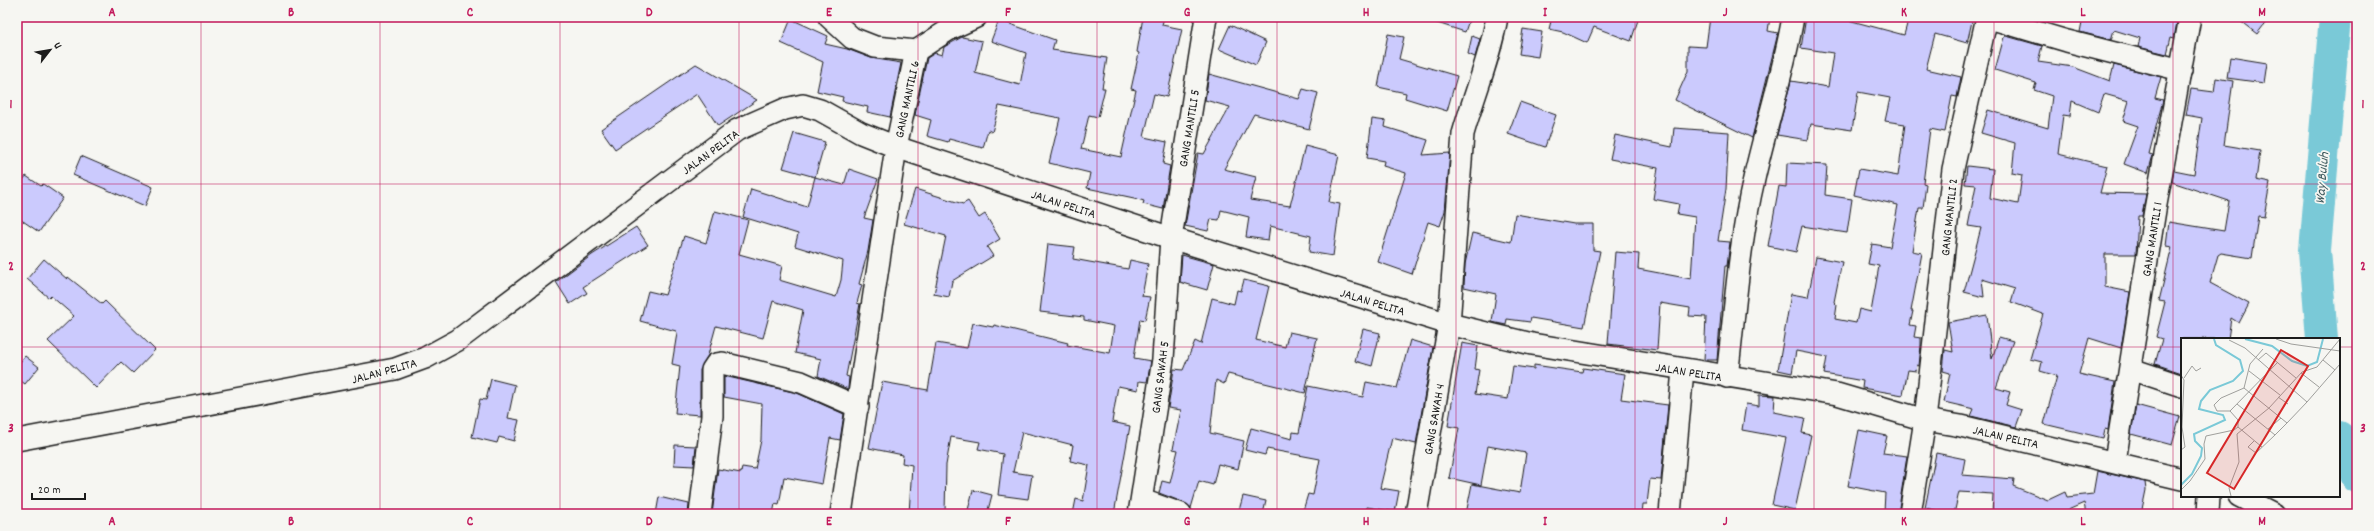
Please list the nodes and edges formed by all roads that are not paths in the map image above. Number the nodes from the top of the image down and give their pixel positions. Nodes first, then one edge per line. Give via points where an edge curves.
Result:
1 (829, 17) edge
2 (976, 17) edge
3 (1206, 17) edge
4 (1497, 17) edge
5 (1793, 17) edge
6 (1987, 17) edge
7 (2190, 17) edge
8 (916, 50) junction
9 (2181, 70) junction
10 (896, 147) junction
11 (1170, 238) junction
12 (1449, 324) junction
13 (2131, 369) junction
14 (1683, 370) junction
15 (1727, 377) junction
16 (2181, 386) edge
17 (858, 407) junction
18 (1925, 420) junction
19 (17, 440) edge
20 (2115, 461) junction
21 (2181, 479) edge
22 (2209, 497) edge
23 (2241, 497) edge
24 (1141, 507) edge
25 (700, 514) edge
26 (841, 514) edge
27 (1181, 514) edge
28 (1416, 514) edge
29 (1670, 514) edge
30 (1910, 514) edge
31 (2208, 514) edge
32 (2274, 514) edge

1 - 8 street via 852,38 875,47
2 - 8 street via 950,29
3 - 11 street, GANG MANTILI 5
4 - 12 street, GANG SAWAH 4 via 1484,71 1463,134
5 - 15 street via 1787,52 1754,180 1739,273
6 - 9 street via 2067,41
6 - 18 street, GANG MANTILI 2 via 1953,169
7 - 9 street, GANG MANTILI 1
8 - 10 street, GANG MANTILI 6
9 - 13 street, GANG MANTILI 1 via 2155,210
10 - 11 street, JALAN PELITA
10 - 17 street, GANG MANTILI 6
10 - 19 street, JALAN PELITA via 820,110 803,105 785,109 737,130 458,340 425,358 395,369 329,383
11 - 12 street, JALAN PELITA
11 - 24 street, GANG SAWAH 5 via 1163,359
12 - 14 street, JALAN PELITA via 1532,344
12 - 28 street, GANG SAWAH 4
13 - 16 street
13 - 20 street, GANG MANTILI 1
14 - 15 street, JALAN PELITA
14 - 29 street
15 - 18 street, JALAN PELITA via 1837,394
17 - 25 street via 786,377 722,363 716,364 712,370 712,416
17 - 26 street, GANG MANTILI 6
18 - 20 street, JALAN PELITA
18 - 30 street, GANG MANTILI 2
20 - 21 street, JALAN PELITA
22 - 31 street
23 - 32 street
24 - 27 street

